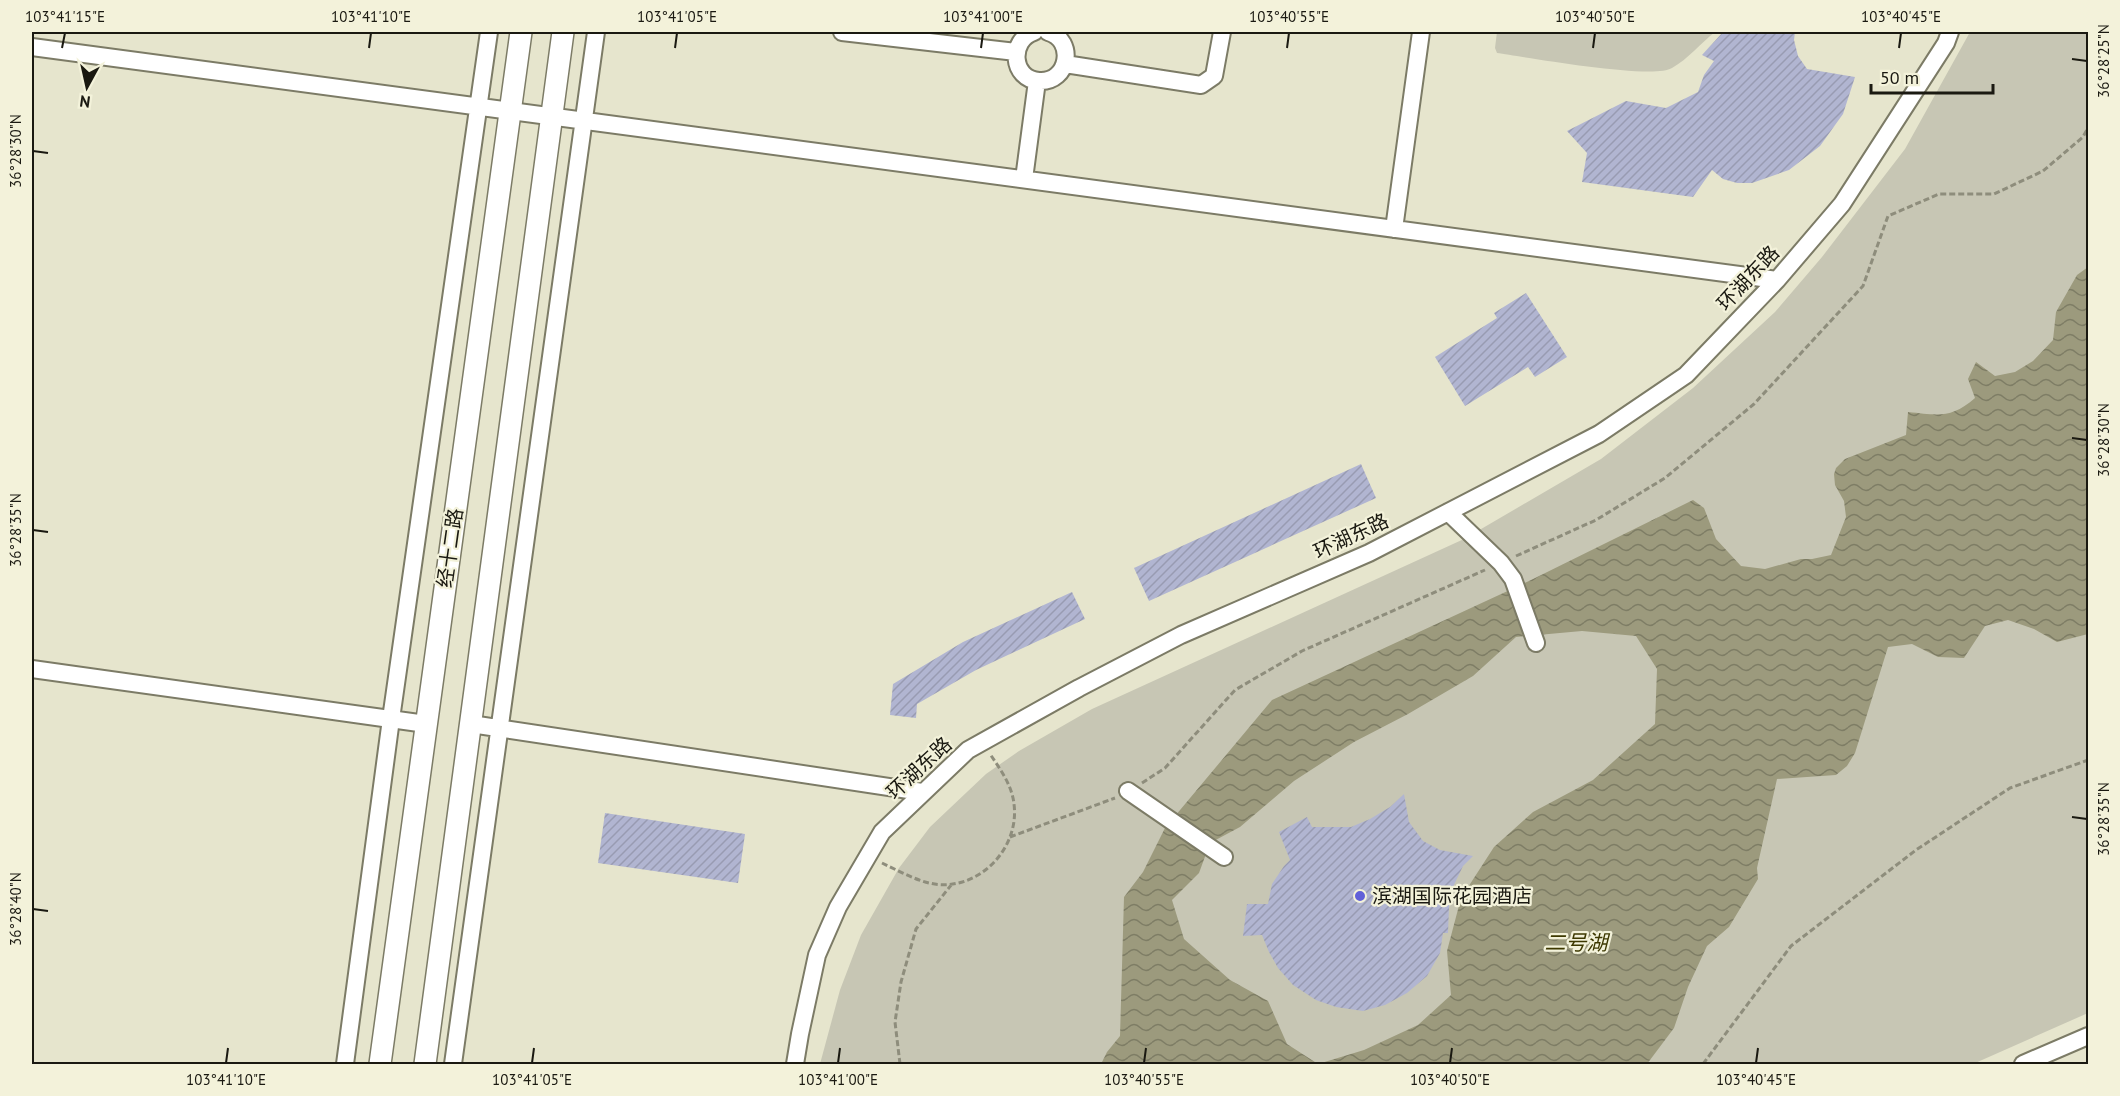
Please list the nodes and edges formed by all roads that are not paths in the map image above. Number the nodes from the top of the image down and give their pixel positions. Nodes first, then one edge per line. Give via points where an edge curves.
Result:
1 (489, 32) edge
2 (521, 32) edge
3 (563, 32) edge
4 (596, 32) edge
5 (842, 32) edge
6 (1034, 32) edge
7 (1048, 32) edge
8 (1222, 32) edge
9 (1421, 32) edge
10 (1950, 32) edge
11 (32, 47) edge
12 (1016, 52) junction
13 (1065, 64) junction
14 (1037, 81) junction
15 (478, 106) junction
16 (510, 111) junction
17 (550, 117) junction
18 (582, 121) junction
19 (1024, 179) junction
20 (1394, 229) junction
21 (1777, 280) junction
22 (1448, 512) junction
23 (1536, 643) dead end
24 (32, 669) edge
25 (392, 720) junction
26 (426, 724) junction
27 (471, 724) junction
28 (499, 728) junction
29 (1128, 791) road end
30 (922, 792) junction
31 (1224, 857) dead end
32 (2088, 1036) edge
33 (345, 1065) edge
34 (380, 1065) edge
35 (425, 1065) edge
36 (453, 1065) edge
37 (795, 1065) edge
38 (2024, 1065) edge

1 - 15 street
2 - 16 main road, 经十二路
3 - 17 main road
4 - 18 street
5 - 12 street
6 - 12 street via 1023,38
7 - 13 street via 1064,44
8 - 13 street via 1214,76 1201,85
9 - 20 street
10 - 21 street, 环湖东路 via 1842,204
11 - 15 street
12 - 14 street via 1018,67
13 - 14 street via 1053,78
14 - 19 street
15 - 16 street
15 - 25 street
16 - 17 street
16 - 26 main road, 经十二路
17 - 18 street
17 - 27 main road
18 - 19 street
18 - 28 street
19 - 20 street
20 - 21 street
21 - 22 street, 环湖东路 via 1686,375 1599,434
22 - 23 street via 1513,579
22 - 30 street, 环湖东路 via 1369,553 1181,635 1079,688 968,750
24 - 25 street
25 - 26 street
25 - 33 street
26 - 34 main road, 经十二路
27 - 28 street
27 - 35 main road
28 - 30 street
28 - 36 street
29 - 31 street
30 - 37 street, 环湖东路 via 882,832 838,907 817,955
32 - 38 street

